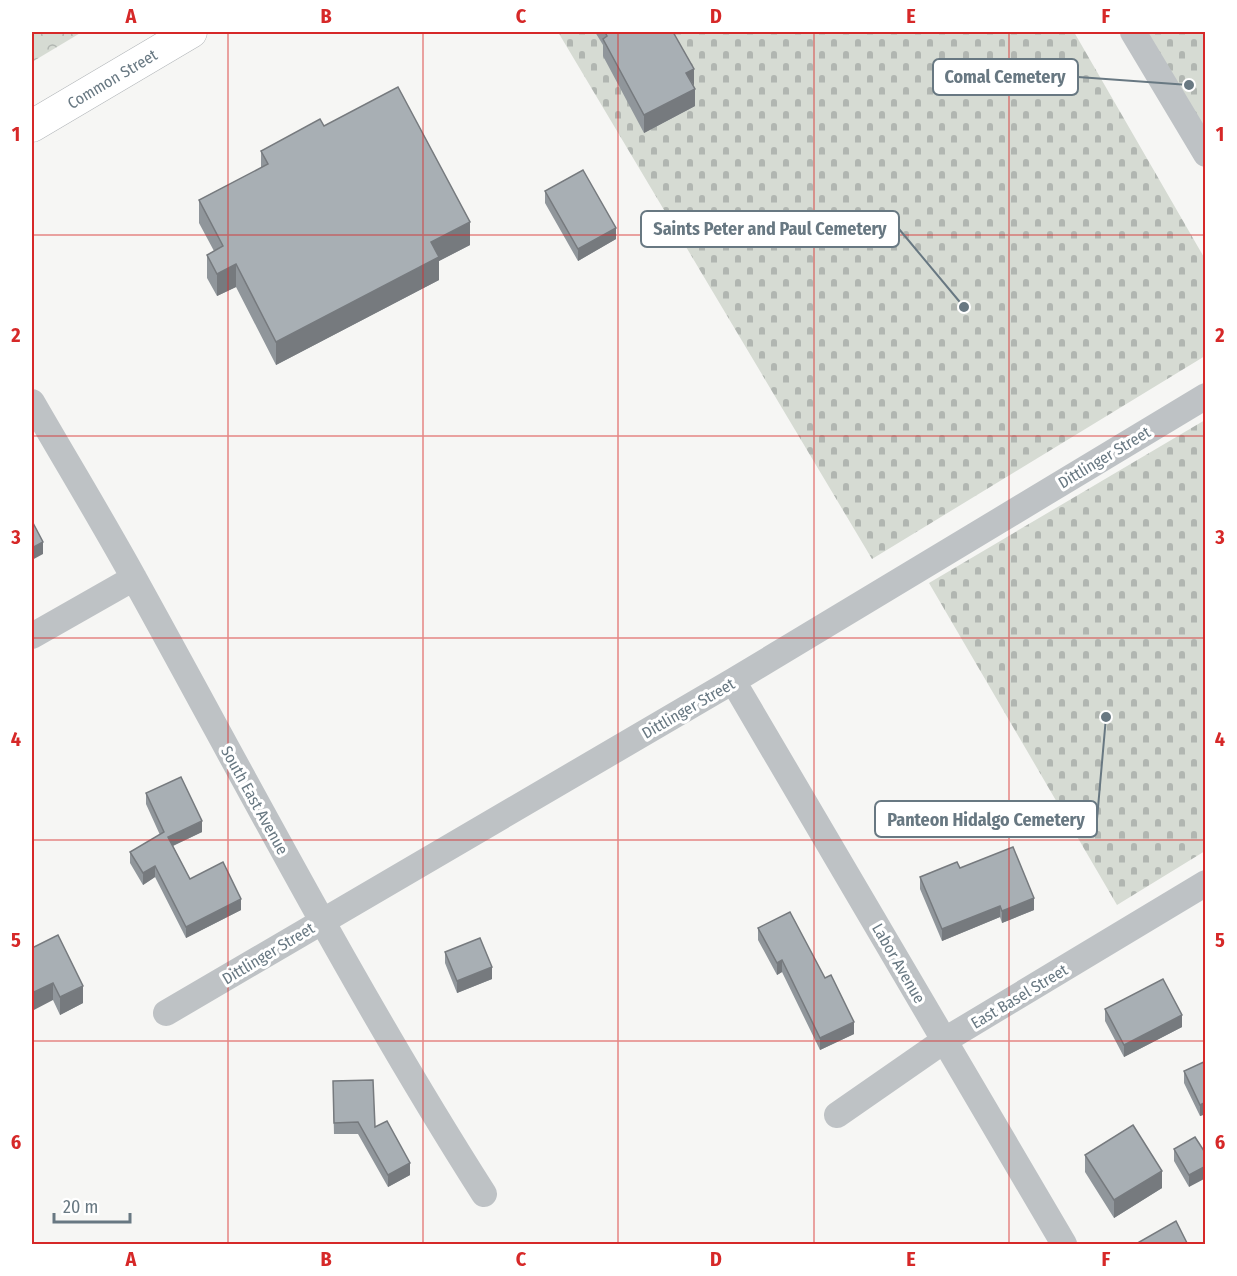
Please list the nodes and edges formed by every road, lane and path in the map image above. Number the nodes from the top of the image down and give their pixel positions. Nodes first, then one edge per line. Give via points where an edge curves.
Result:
1 (191, 32) edge
2 (1133, 32) edge
3 (32, 126) edge
4 (1206, 154) edge
5 (1206, 396) edge
6 (32, 402) edge
7 (134, 578) junction
8 (32, 636) edge
9 (733, 681) junction
10 (1206, 883) edge
11 (321, 921) junction
12 (166, 1013) dead end
13 (945, 1040) junction
14 (837, 1115) dead end
15 (484, 1194) dead end
16 (1064, 1245) edge

1 - 3 main road, Common Street
2 - 4 street
5 - 9 street, Dittlinger Street
6 - 7 street, South East Avenue
7 - 8 street
7 - 11 street, South East Avenue
9 - 11 street, Dittlinger Street
9 - 13 street, Labor Avenue
10 - 13 street, East Basel Street
11 - 12 street, Dittlinger Street
11 - 15 street, South East Avenue
13 - 14 street, East Basel Street
13 - 16 street, Labor Avenue

